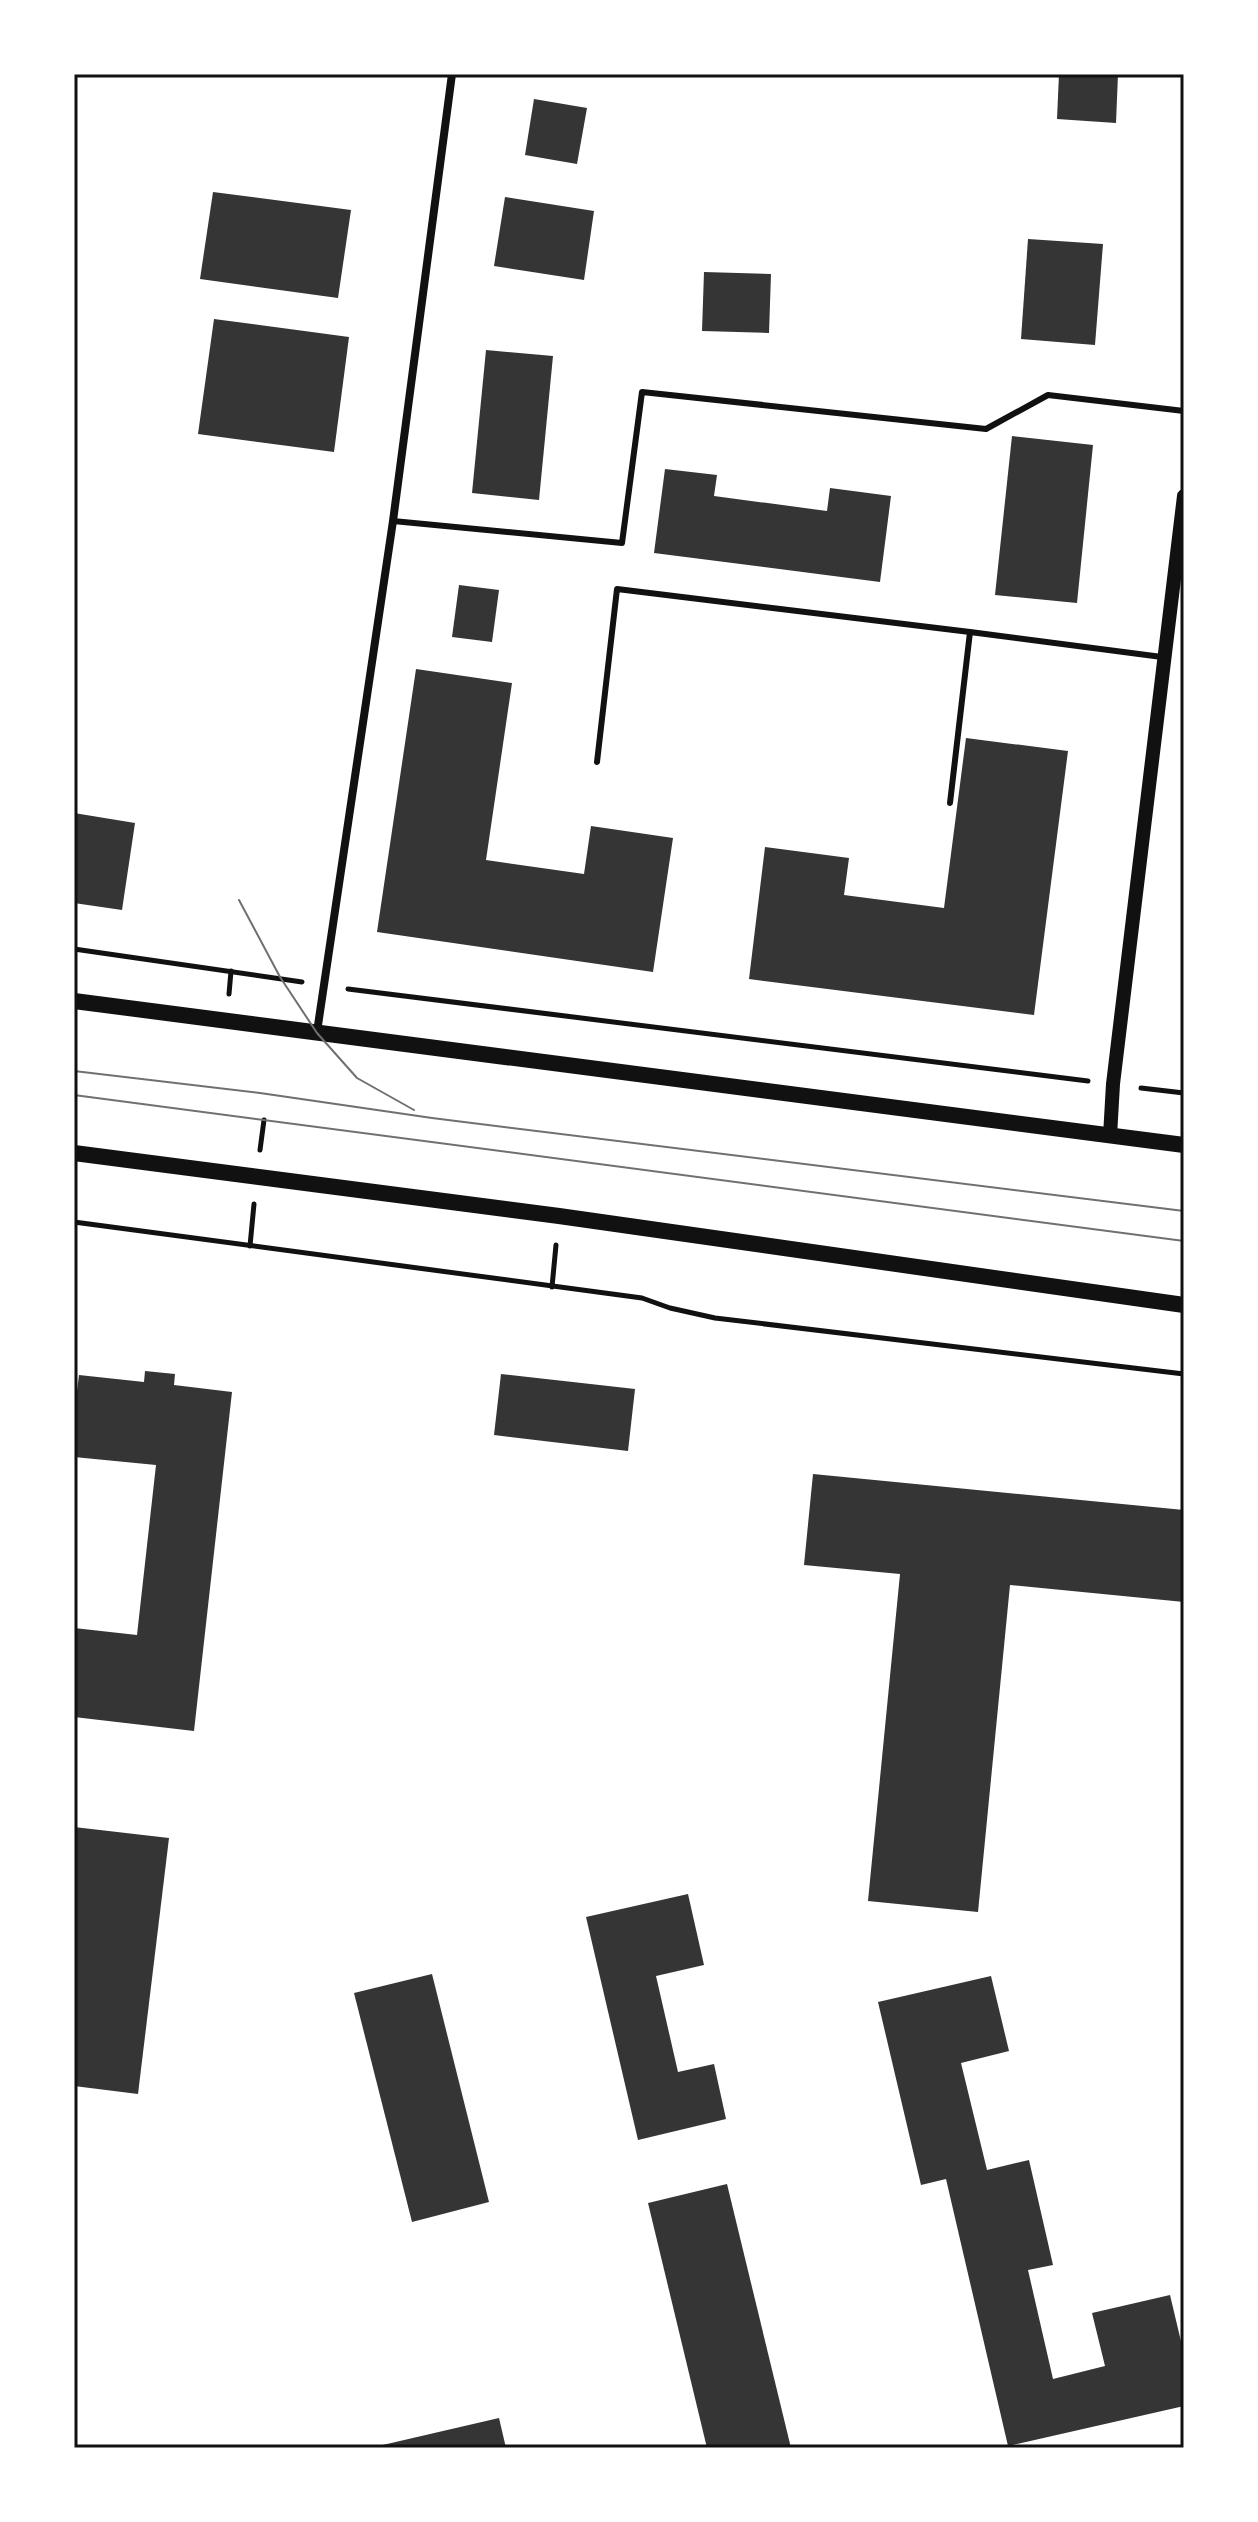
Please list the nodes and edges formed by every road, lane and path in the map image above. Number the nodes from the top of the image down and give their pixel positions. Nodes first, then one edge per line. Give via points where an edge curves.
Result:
1 (452, 74) edge
2 (1184, 411) edge
3 (1184, 496) edge
4 (393, 521) junction
5 (970, 632) junction
6 (1166, 657) junction
7 (597, 762) dead end
8 (950, 803) dead end
9 (74, 949) edge
10 (323, 986) junction
11 (74, 1001) edge
12 (317, 1033) junction
13 (1113, 1084) junction
14 (1184, 1093) edge
15 (1110, 1136) junction
16 (1184, 1145) edge
17 (74, 1153) edge
18 (559, 1216) junction
19 (74, 1222) edge
20 (552, 1287) junction
21 (1184, 1305) edge
22 (1184, 1374) edge

1 - 4 street
2 - 4 lane via 1048,395 986,429 642,392 622,543
3 - 6 street
4 - 10 street
5 - 6 lane
5 - 7 lane via 617,589
5 - 8 lane
6 - 13 street
9 - 10 path
10 - 12 street
10 - 13 path
11 - 12 main road
12 - 15 main road
13 - 14 path
13 - 15 street
15 - 16 main road
17 - 18 main road
18 - 20 path
18 - 21 main road
19 - 20 path
20 - 22 path via 642,1298 715,1318

